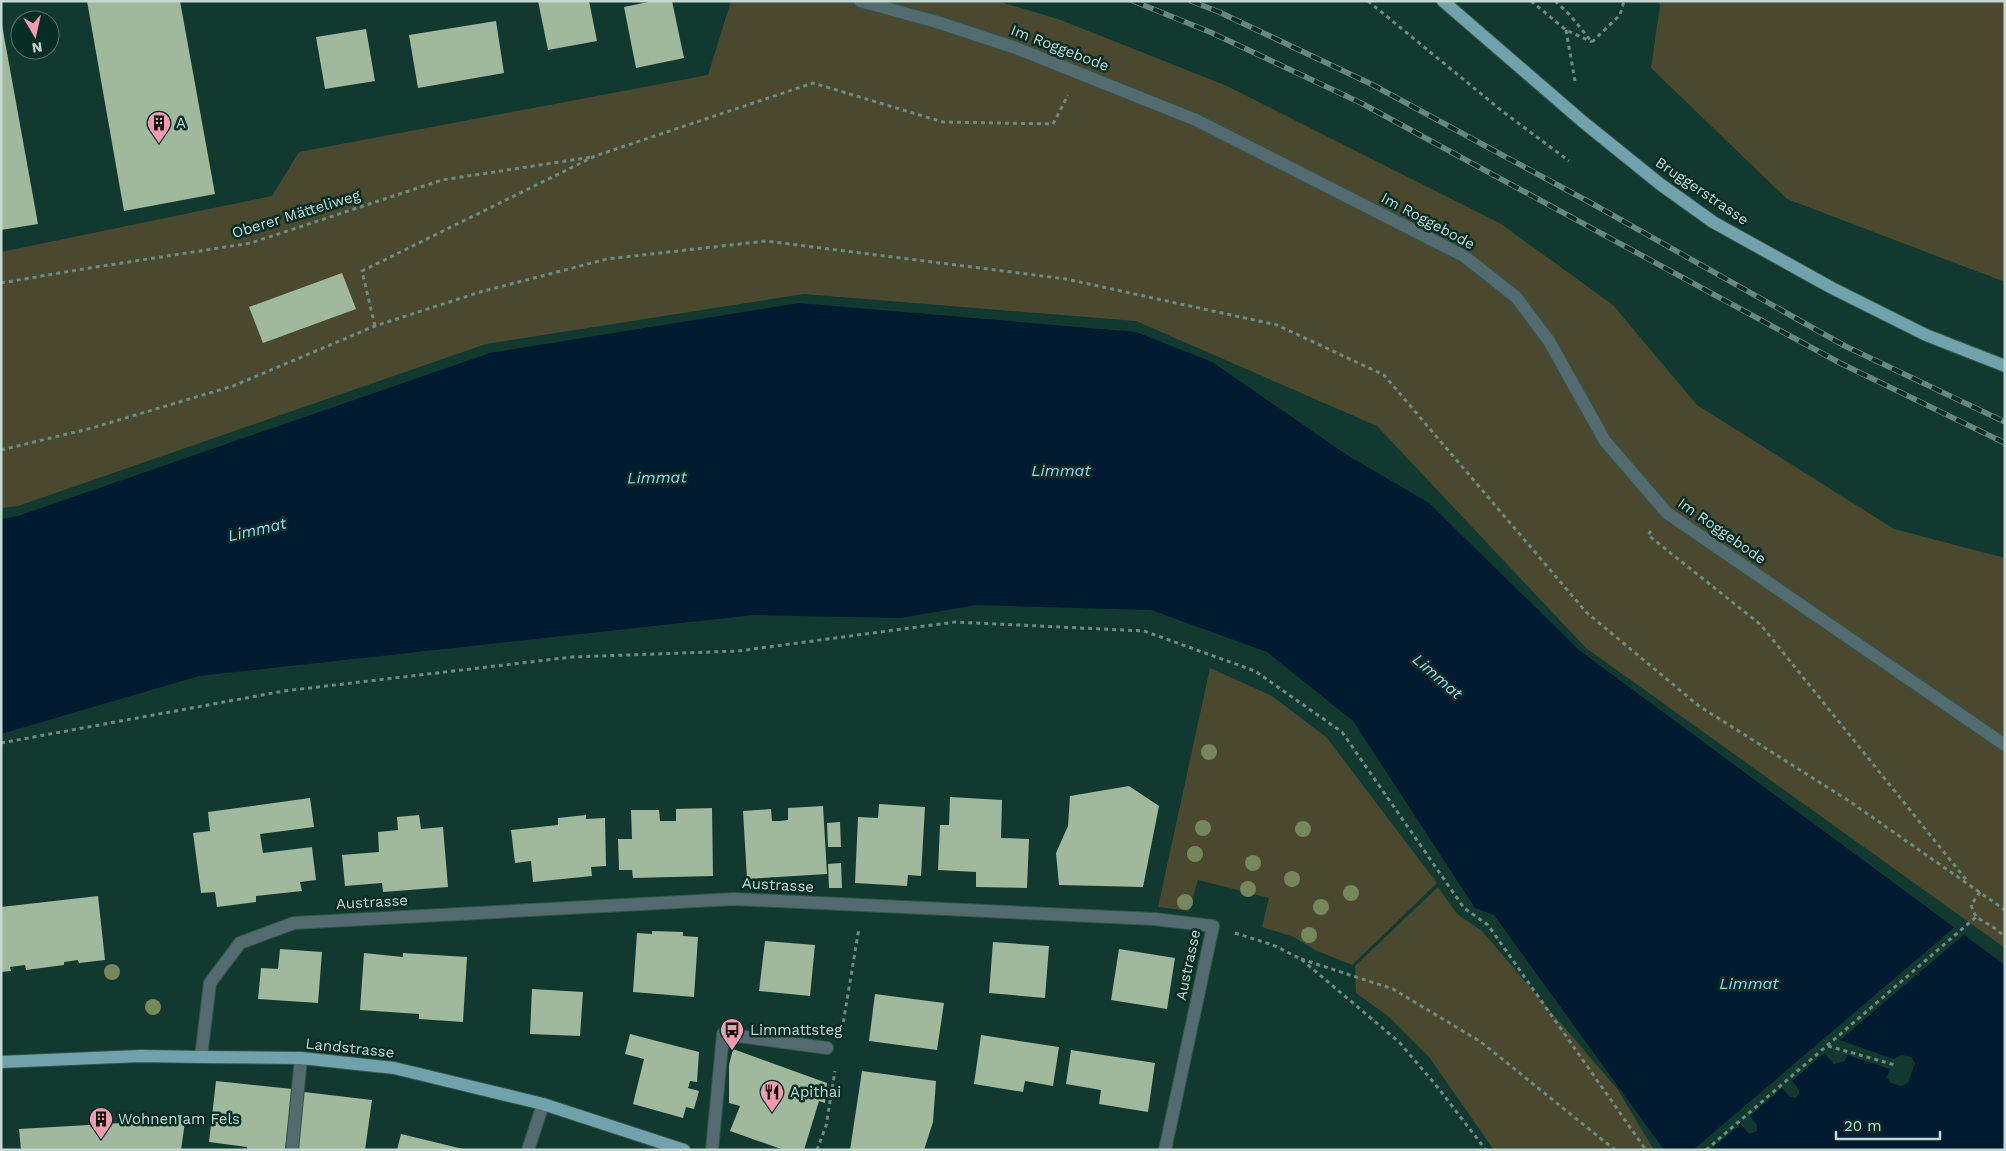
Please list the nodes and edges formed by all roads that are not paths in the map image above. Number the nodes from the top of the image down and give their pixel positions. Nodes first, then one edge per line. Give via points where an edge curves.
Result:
1 (860, 1) edge
2 (1443, 1) edge
3 (2005, 366) edge
4 (2005, 745) edge
5 (827, 1048) dead end
6 (201, 1057) junction
7 (301, 1058) junction
8 (1, 1062) edge
9 (543, 1104) junction
10 (292, 1150) edge
11 (528, 1150) edge
12 (684, 1150) edge
13 (712, 1150) edge
14 (1165, 1150) edge

1 - 4 street, Im Roggebode via 1016,48 1196,120 1464,256 1516,297 1549,341 1605,441 1667,513
2 - 3 main road, Bruggerstrasse via 1660,184 1713,222 1832,288 1926,335
5 - 13 street via 723,1034
6 - 7 main road, Landstrasse
6 - 8 main road, Landstrasse via 140,1056
6 - 14 street, Austrasse via 210,983 240,943 294,923 734,899 1154,919 1213,926
7 - 9 main road, Landstrasse via 394,1068
7 - 10 street
9 - 11 street
9 - 12 main road, Landstrasse

